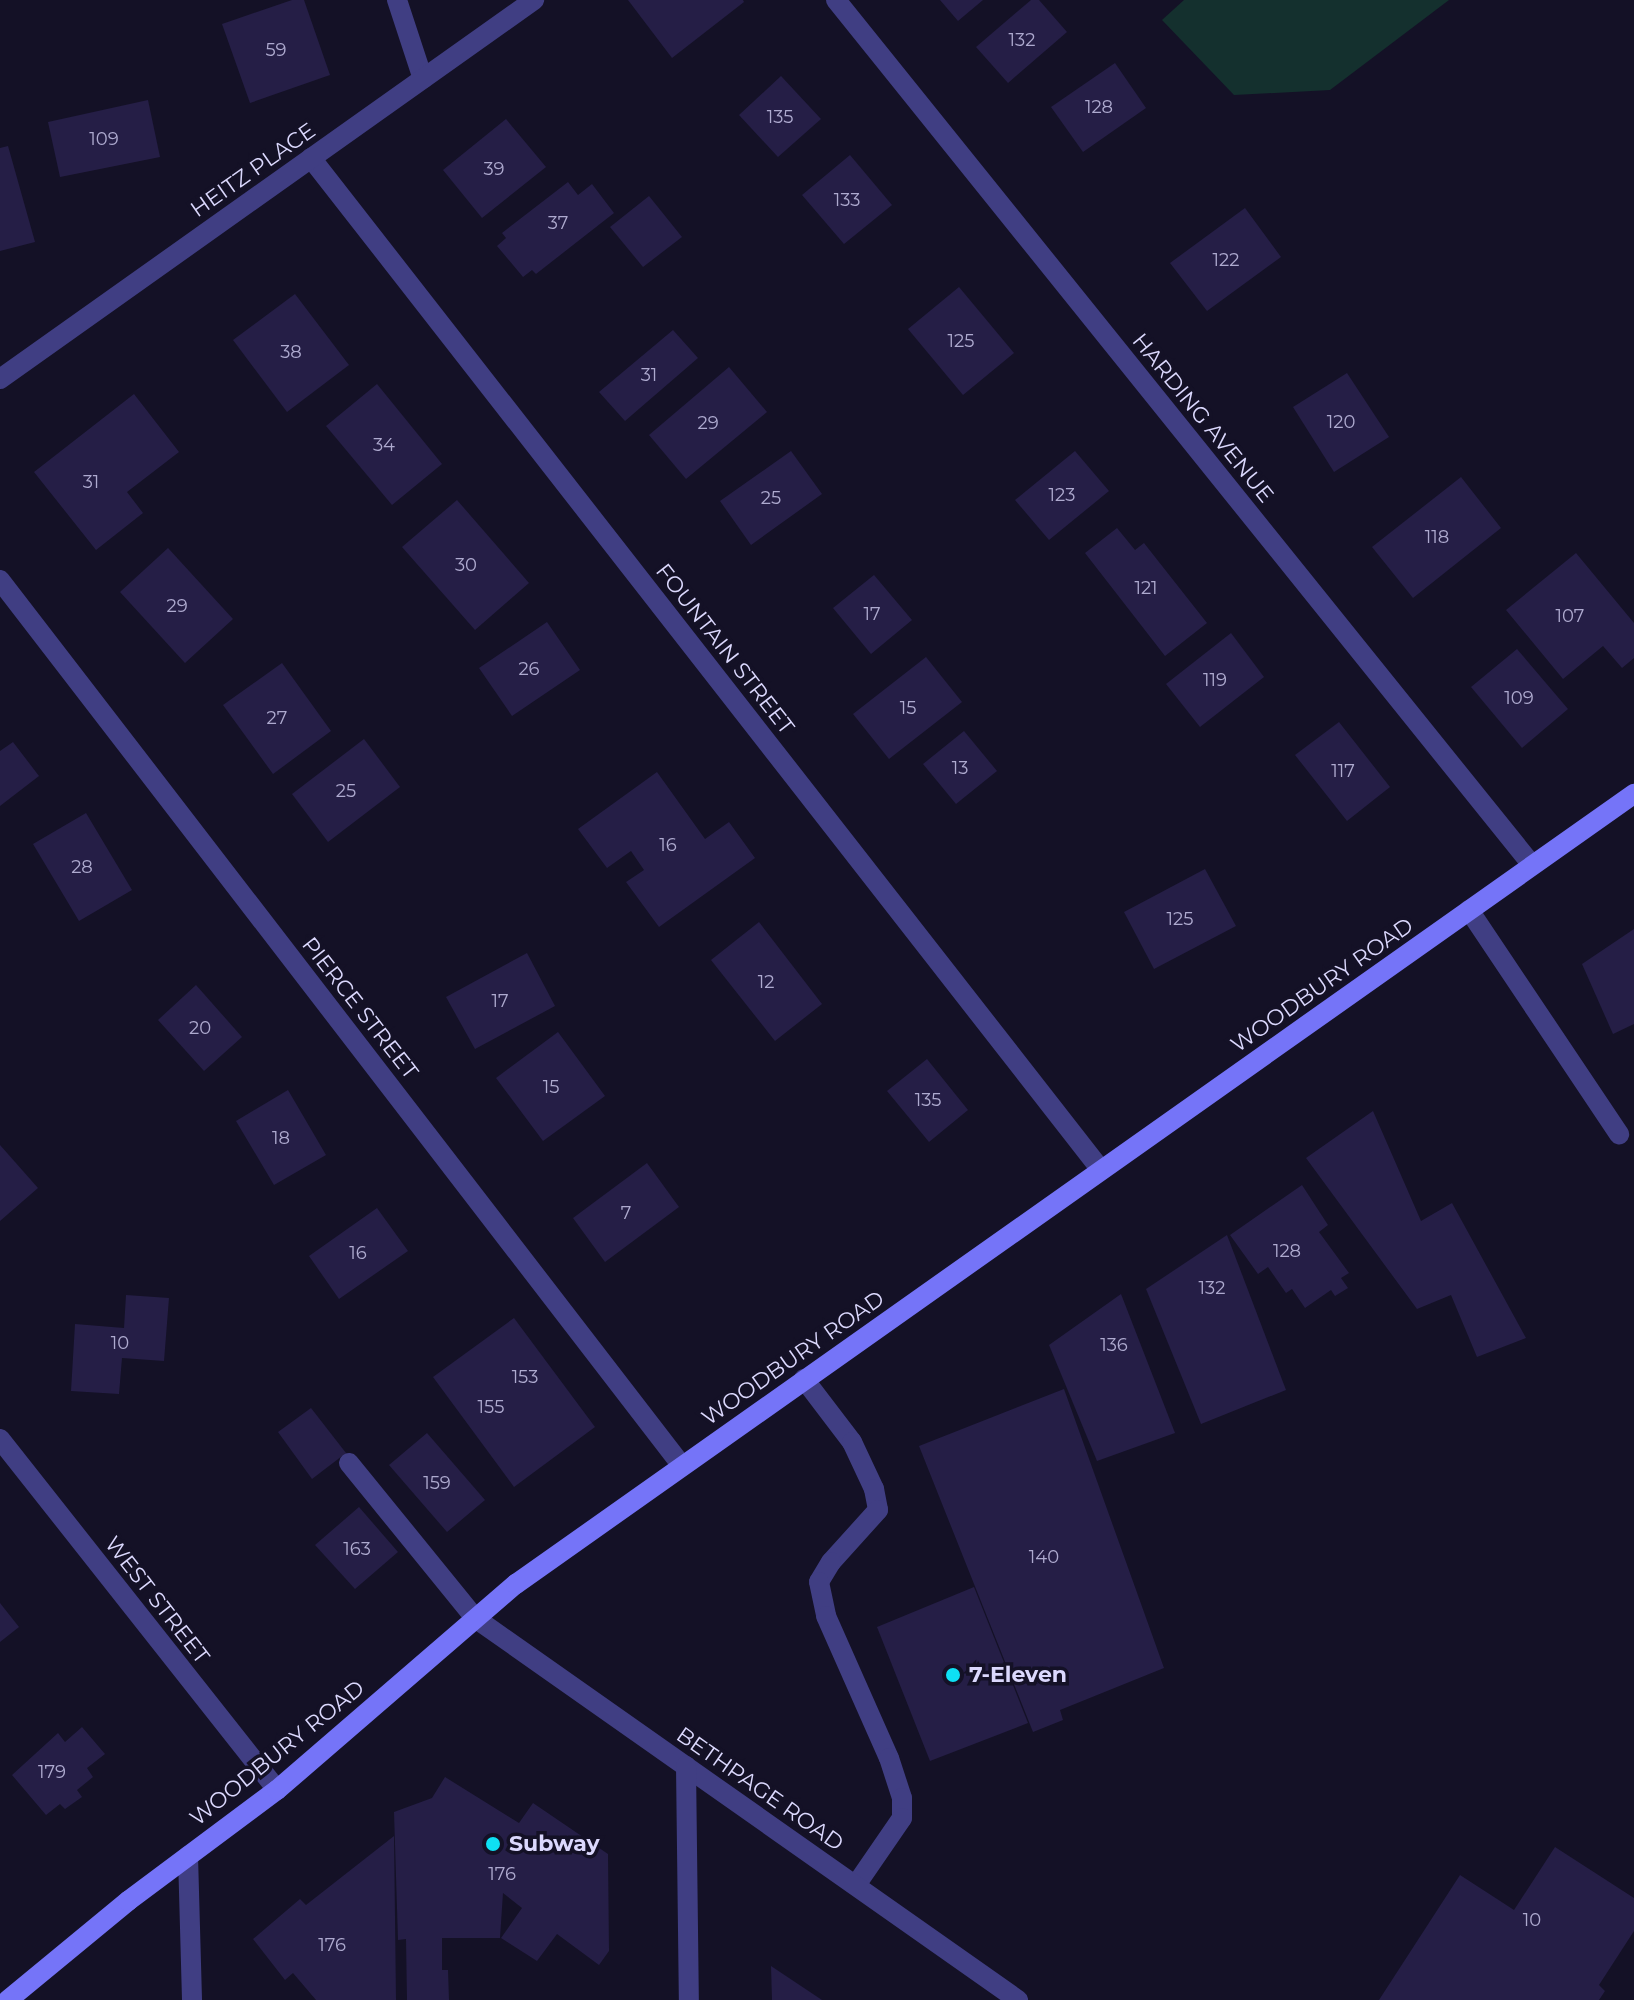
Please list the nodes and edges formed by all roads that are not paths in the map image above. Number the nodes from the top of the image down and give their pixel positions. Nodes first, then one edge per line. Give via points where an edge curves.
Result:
1 (397, 0) edge
2 (534, 0) edge
3 (836, 0) edge
4 (423, 79) junction
5 (311, 158) junction
6 (0, 379) edge
7 (0, 580) edge
8 (1634, 794) edge
9 (1532, 865) junction
10 (1469, 910) junction
11 (1619, 1134) dead end
12 (1101, 1170) junction
13 (804, 1379) junction
14 (0, 1439) edge
15 (349, 1463) dead end
16 (682, 1466) junction
17 (475, 1618) junction
18 (686, 1766) junction
19 (277, 1790) junction
20 (188, 1856) junction
21 (856, 1885) junction
22 (997, 1993) edge
23 (8, 2000) edge
24 (192, 2000) edge
25 (689, 2000) edge
26 (1018, 2000) edge

1 - 4 street
2 - 4 street, HEITZ PLACE
3 - 9 street, HARDING AVENUE
4 - 5 street, HEITZ PLACE
5 - 6 street, HEITZ PLACE
5 - 12 street, FOUNTAIN STREET
7 - 16 street, PIERCE STREET
8 - 9 main road, WOODBURY ROAD
9 - 10 main road, WOODBURY ROAD
10 - 11 street
10 - 12 main road, WOODBURY ROAD
12 - 13 main road, WOODBURY ROAD
13 - 16 main road, WOODBURY ROAD
13 - 21 street via 852,1442 878,1510 819,1582 826,1616 902,1798 902,1818
14 - 19 street, WEST STREET
15 - 17 street, BETHPAGE ROAD
16 - 17 main road, WOODBURY ROAD
17 - 18 street, BETHPAGE ROAD
17 - 19 main road, WOODBURY ROAD
18 - 21 street, BETHPAGE ROAD
18 - 25 street
19 - 20 main road, WOODBURY ROAD
20 - 23 main road, WOODBURY ROAD
20 - 24 street
21 - 22 street, BETHPAGE ROAD
22 - 26 street, BETHPAGE ROAD

